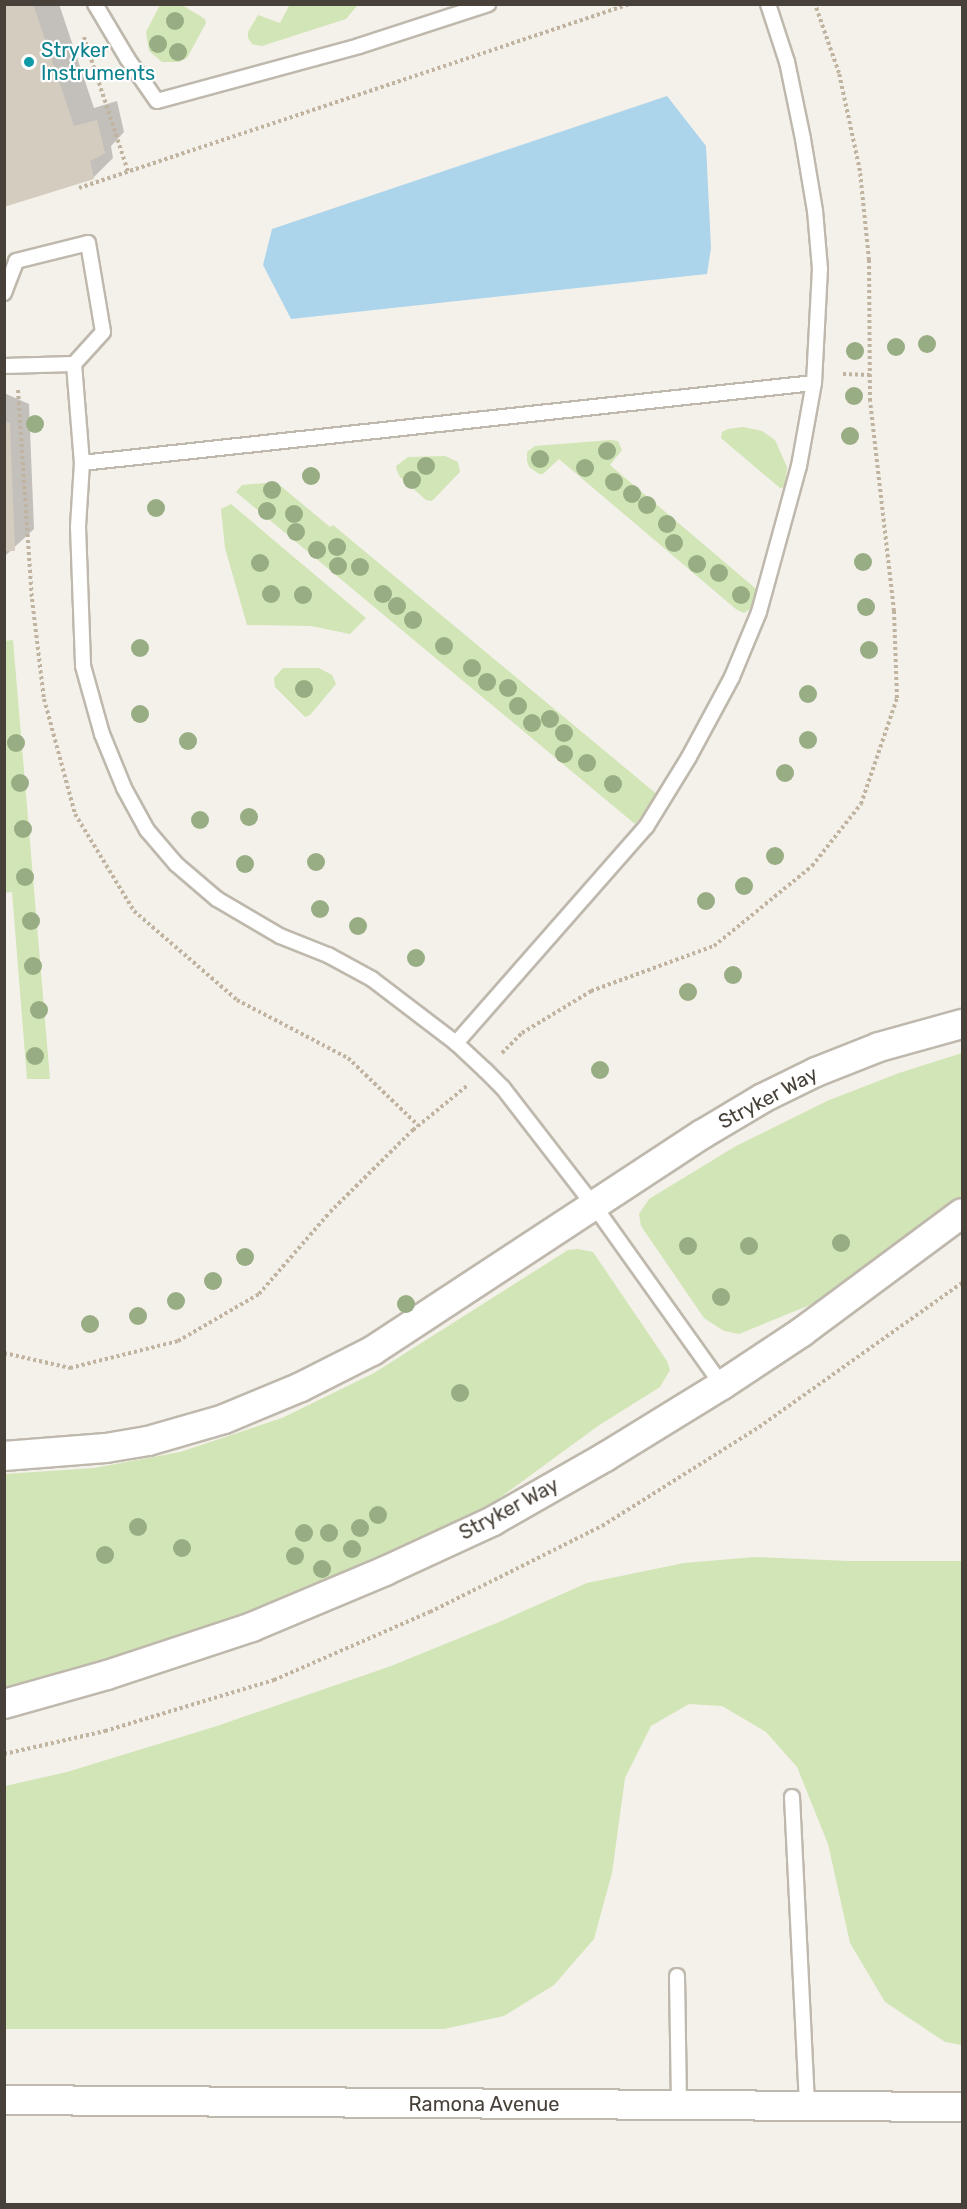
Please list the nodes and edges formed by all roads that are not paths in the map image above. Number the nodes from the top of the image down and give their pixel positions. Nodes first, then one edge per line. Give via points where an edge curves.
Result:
1 (95, 4) edge
2 (488, 4) edge
3 (768, 4) edge
4 (4, 292) edge
5 (74, 364) junction
6 (4, 366) edge
7 (814, 382) junction
8 (82, 463) junction
9 (963, 1024) edge
10 (456, 1043) junction
11 (595, 1206) junction
12 (963, 1213) edge
13 (722, 1385) junction
14 (4, 1456) edge
15 (4, 1704) edge
16 (792, 1797) dead end
17 (676, 1976) dead end
18 (4, 2100) edge
19 (680, 2105) junction
20 (807, 2106) junction
21 (963, 2107) edge

1 - 2 lane via 157,101 359,46
3 - 7 lane via 787,62 816,211 820,269
4 - 5 lane via 16,261 88,243 103,332
5 - 6 lane
5 - 8 lane
7 - 8 lane
7 - 10 lane via 799,466 759,612 732,677 675,783 646,827
8 - 10 lane via 78,527 83,666 102,734 147,830 176,864 217,899 280,936 372,979
9 - 11 street, Stryker Way via 879,1047 763,1098
10 - 11 lane via 503,1088
11 - 13 lane
11 - 14 street, Stryker Way via 372,1351 224,1419 148,1441
12 - 13 street, Stryker Way
13 - 15 street, Stryker Way via 493,1521 385,1571 252,1627 107,1676
16 - 20 lane
17 - 19 lane
18 - 19 street, Ramona Avenue
19 - 20 street, Ramona Avenue
20 - 21 street, Ramona Avenue

